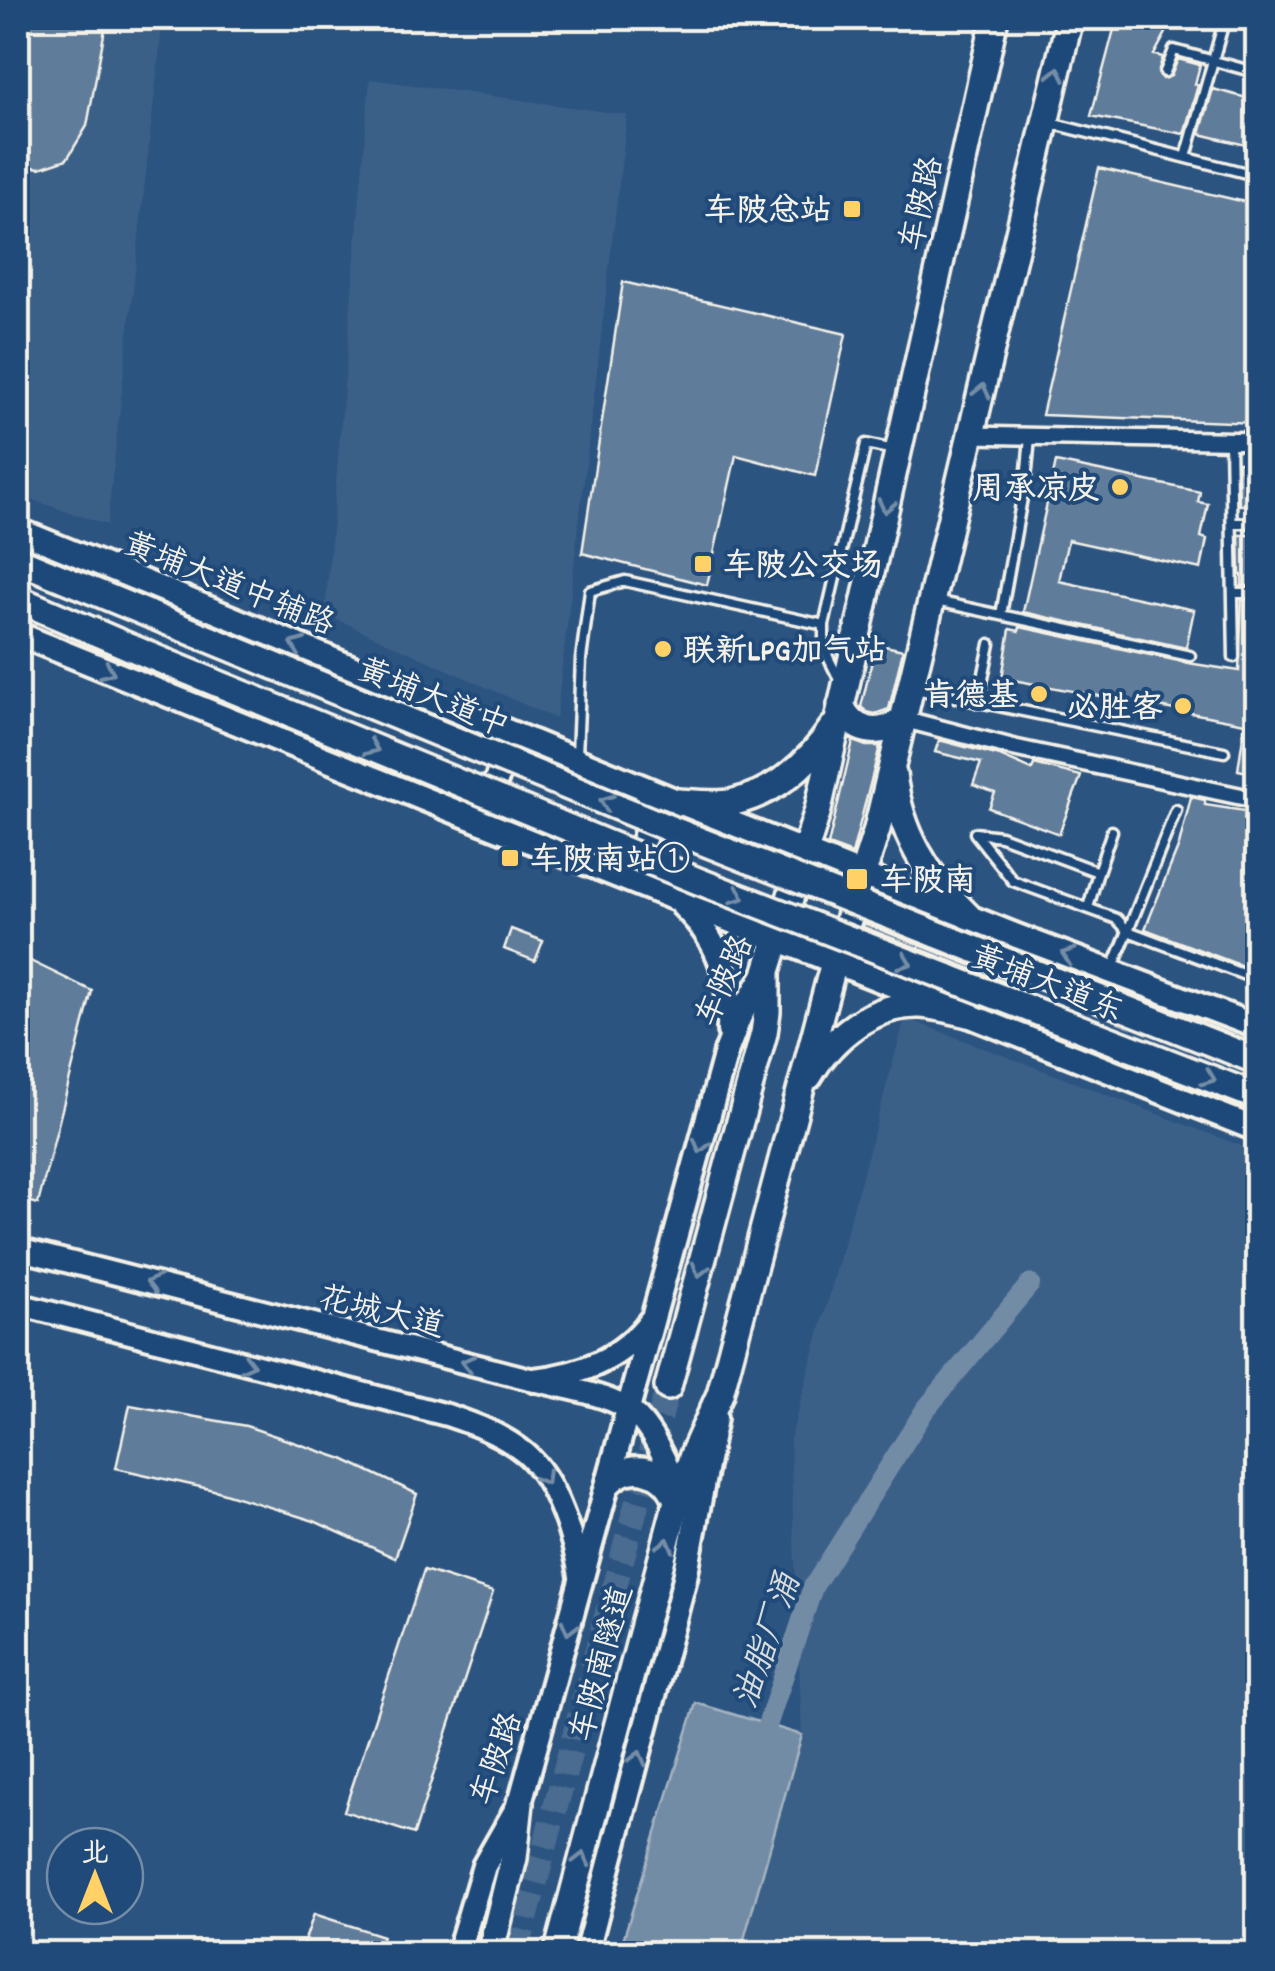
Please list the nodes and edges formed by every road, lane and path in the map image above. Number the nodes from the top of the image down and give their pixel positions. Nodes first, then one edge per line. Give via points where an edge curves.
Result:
1 (995, 18) edge
2 (1070, 18) edge
3 (1225, 18) edge
4 (1213, 62) junction
5 (1165, 72) dead end
6 (1258, 73) edge
7 (1046, 122) junction
8 (1186, 157) junction
9 (1258, 176) edge
10 (971, 435) junction
11 (1030, 436) junction
12 (1230, 441) junction
13 (1258, 442) edge
14 (898, 450) junction
15 (1232, 523) junction
16 (1258, 523) edge
17 (18, 530) edge
18 (18, 560) edge
19 (1233, 593) junction
20 (1258, 593) edge
21 (18, 598) edge
22 (932, 600) junction
23 (1001, 616) junction
24 (824, 625) junction
25 (18, 634) edge
26 (990, 644) dead end
27 (1190, 656) dead end
28 (1234, 657) dead end
29 (910, 688) junction
30 (978, 703) junction
31 (841, 705) junction
32 (903, 720) junction
33 (492, 725) junction
34 (1224, 752) dead end
35 (577, 760) junction
36 (892, 764) junction
37 (639, 786) junction
38 (1258, 800) edge
39 (678, 802) junction
40 (1176, 810) dead end
41 (455, 812) junction
42 (1112, 831) dead end
43 (806, 852) junction
44 (605, 871) junction
45 (1098, 872) junction
46 (863, 873) junction
47 (826, 890) joint
48 (673, 898) junction
49 (1088, 908) junction
50 (968, 916) junction
51 (1128, 931) junction
52 (1016, 936) junction
53 (777, 940) junction
54 (834, 963) junction
55 (767, 971) junction
56 (1114, 972) junction
57 (1258, 980) edge
58 (978, 1018) junction
59 (1258, 1027) edge
60 (726, 1052) junction
61 (1079, 1058) junction
62 (1258, 1061) edge
63 (799, 1094) junction
64 (1258, 1097) edge
65 (1258, 1130) edge
66 (18, 1249) edge
67 (18, 1304) edge
68 (656, 1313) junction
69 (534, 1380) junction
70 (668, 1388) tunnel mouth
71 (720, 1394) junction
72 (629, 1410) junction
73 (610, 1481) junction
74 (678, 1500) junction
75 (582, 1582) junction
76 (520, 1804) junction
77 (458, 1954) edge
78 (490, 1954) edge
79 (557, 1954) edge
80 (586, 1954) edge

1 - 14 main road, 车陂路
7 -> 2 main road
3 - 4 lane
4 - 5 lane via 1174,50
4 - 6 lane
4 - 8 lane
7 - 8 lane
10 -> 7 main road
8 - 9 lane
10 - 11 street
10 - 22 main road
11 - 12 street
11 - 23 lane
12 - 13 street
12 - 15 lane
14 - 24 lane via 866,444
14 -> 31 main road, 车陂路
15 - 16 lane
15 - 19 lane
33 -> 17 main road, 黄埔大道中辅路
47 -> 18 main road, 黄埔大道中, bridge
19 - 20 lane
19 - 28 lane
21 -> 64 main road, 黄埔大道东, bridge via 486,795
22 - 23 lane
22 - 29 main road
23 - 27 lane
24 - 31 lane
24 - 35 lane via 626,580 590,592
25 -> 41 main road
26 - 30 lane
29 - 30 lane
29 - 32 main road
30 - 34 lane
31 - 32 main road via 851,722 868,731
31 - 39 main road via 821,745 772,787 732,803
31 - 43 main road, 车陂路
32 - 36 main road
32 - 38 street
33 - 35 main road, 黄埔大道中辅路
33 - 41 main road via 502,751 497,780 480,801
35 - 37 main road, 黄埔大道中辅路
36 - 46 main road
36 - 50 main road via 915,849
37 - 39 main road, 黄埔大道中辅路
37 - 44 main road via 649,814 645,838 629,861
39 - 43 main road, 黄埔大道中辅路
40 - 51 lane
41 - 44 main road
42 - 45 lane
43 - 46 main road, 黄埔大道中辅路
43 - 53 main road, 车陂路
44 - 48 main road
45 - 49 lane
45 - 49 lane via 1001,836 975,834 1013,881
46 - 50 main road, 黄埔大道中辅路
46 - 54 main road
47 - 62 main road, 黄埔大道东, bridge
48 - 53 main road
48 - 60 main road via 707,932 723,966
49 - 51 lane
50 - 52 main road, 黄埔大道中辅路
51 - 56 lane
51 - 57 lane
56 -> 52 main road, 黄埔大道中辅路
52 - 58 main road via 992,950 981,971
53 - 54 main road
53 - 55 main road, 车陂路
54 - 58 main road
54 - 63 main road
55 - 60 main road, 车陂路
55 -> 70 main road via 764,1033
56 - 59 main road, 黄埔大道中辅路
56 - 61 main road via 1079,1004 1072,1032
58 - 61 main road
58 - 63 main road via 937,1006 890,1008 827,1050
60 -> 68 main road, 车陂路
61 - 65 main road
63 - 71 main road
69 -> 66 street, 花城大道
67 -> 75 street via 447,1415 494,1433 539,1468 563,1514
68 - 69 main road via 602,1362
68 - 72 main road, 车陂路
69 - 72 street, 花城大道
71 - 74 main road, 车陂南隧道
80 -> 71 main road via 685,1578
72 - 73 main road, 车陂路
72 - 74 street via 660,1452
73 - 74 main road via 627,1470 648,1470
73 - 75 main road, 车陂路
79 -> 74 main road, 车陂南隧道
75 -> 76 main road, 车陂路
76 - 77 main road, 车陂路 via 484,1866
76 - 78 main road

